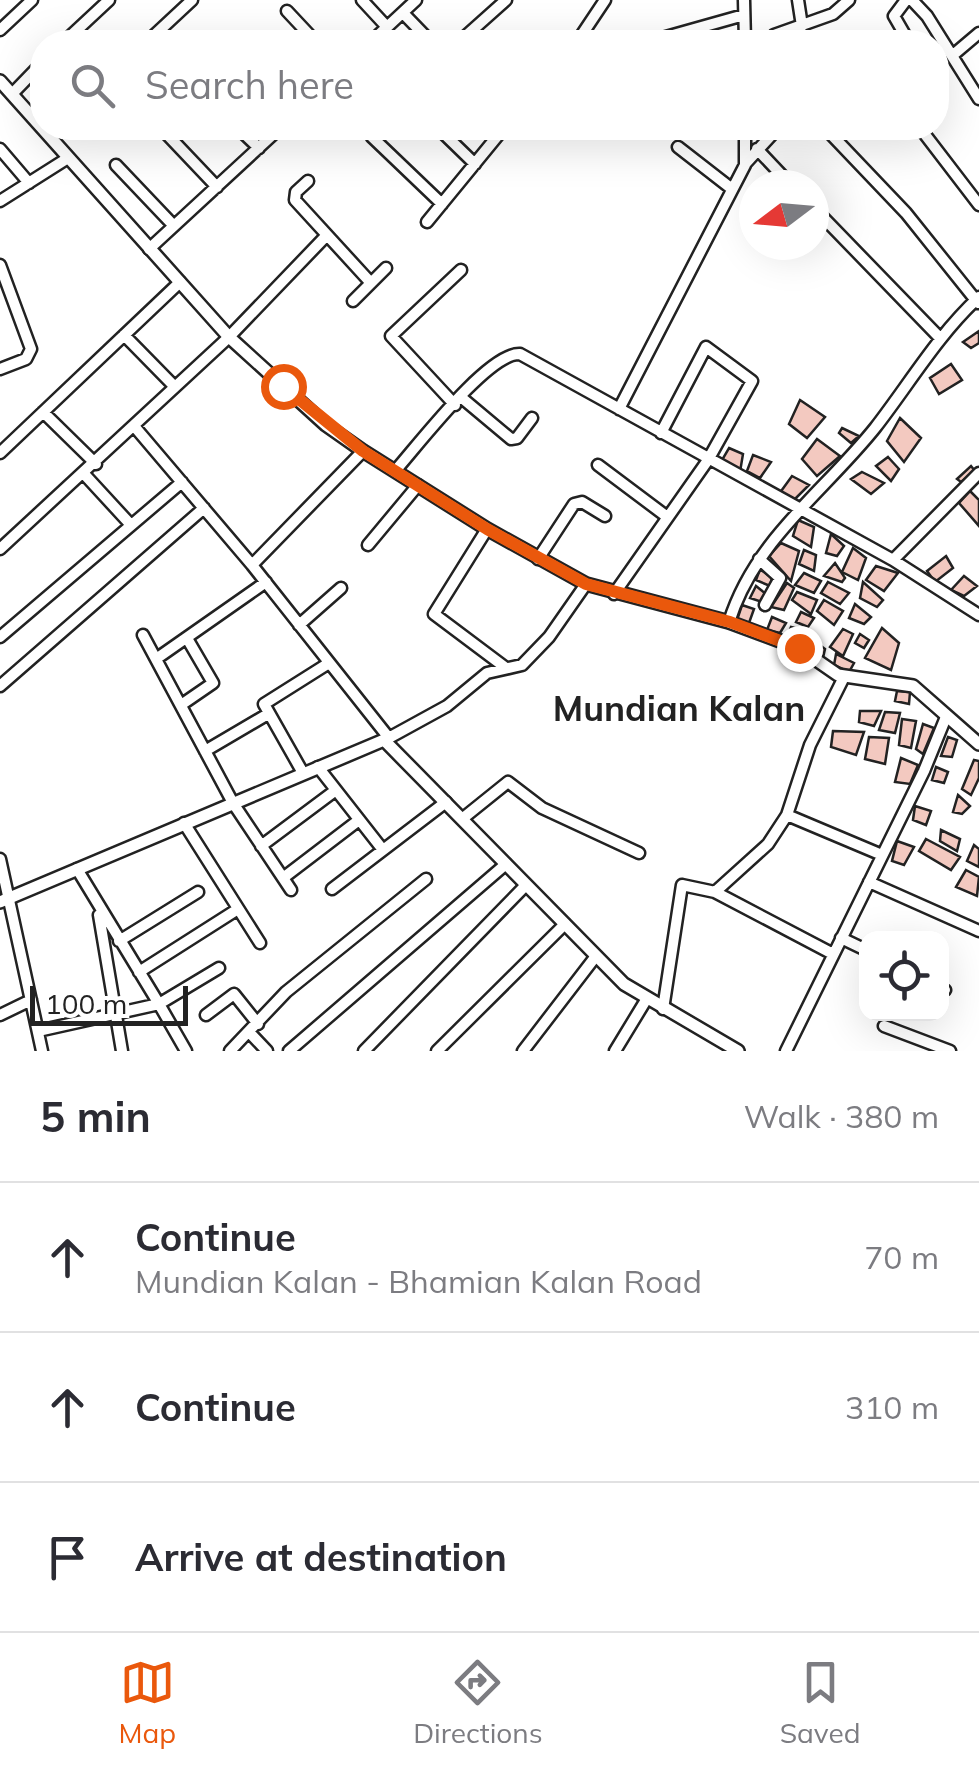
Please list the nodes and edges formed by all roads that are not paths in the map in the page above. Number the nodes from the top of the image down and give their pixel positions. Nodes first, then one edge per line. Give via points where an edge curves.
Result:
1 (32, 0) edge
2 (108, 0) edge
3 (192, 0) edge
4 (362, 0) edge
5 (416, 0) edge
6 (506, 0) edge
7 (605, 0) edge
8 (744, 0) edge
9 (798, 0) edge
10 (849, 0) edge
11 (915, 1) edge
12 (287, 11) dead end
13 (403, 13) junction
14 (744, 15) junction
15 (802, 26) junction
16 (387, 28) junction
17 (0, 30) edge
18 (77, 30) edge
19 (160, 30) edge
20 (305, 30) edge
21 (385, 30) edge
22 (419, 30) edge
23 (472, 30) edge
24 (585, 30) edge
25 (691, 30) edge
26 (744, 30) edge
27 (788, 30) edge
28 (902, 30) edge
29 (936, 30) edge
30 (979, 33) edge
31 (949, 48) edge
32 (954, 55) junction
33 (30, 75) edge
34 (0, 81) edge
35 (12, 94) junction
36 (979, 100) edge
37 (30, 110) edge
38 (58, 140) edge
39 (172, 140) edge
40 (251, 140) edge
41 (267, 140) edge
42 (376, 140) edge
43 (450, 140) edge
44 (494, 140) edge
45 (745, 140) edge
46 (767, 140) edge
47 (837, 140) edge
48 (929, 140) edge
49 (678, 147) dead end
50 (259, 148) junction
51 (0, 149) edge
52 (757, 150) junction
53 (68, 158) junction
54 (475, 164) junction
55 (116, 165) dead end
56 (745, 165) junction
57 (776, 170) edge
58 (308, 180) dead end
59 (29, 183) junction
60 (217, 187) junction
61 (732, 189) junction
62 (0, 201) edge
63 (442, 204) junction
64 (979, 205) edge
65 (427, 222) dead end
66 (829, 224) edge
67 (174, 226) junction
68 (327, 235) junction
69 (149, 249) junction
70 (0, 265) edge
71 (386, 268) dead end
72 (461, 270) dead end
73 (180, 282) junction
74 (371, 283) junction
75 (978, 300) edge
76 (353, 301) dead end
77 (124, 335) junction
78 (229, 336) junction
79 (939, 338) junction
80 (0, 369) edge
81 (174, 386) junction
82 (458, 401) junction
83 (618, 409) junction
84 (43, 412) junction
85 (532, 418) dead end
86 (134, 426) junction
87 (661, 433) junction
88 (363, 451) junction
89 (0, 453) edge
90 (708, 460) junction
91 (96, 464) junction
92 (598, 466) dead end
93 (394, 471) junction
94 (979, 473) edge
95 (84, 475) junction
96 (182, 482) junction
97 (418, 485) junction
98 (204, 508) junction
99 (798, 508) junction
100 (606, 516) dead end
101 (666, 516) junction
102 (131, 525) junction
103 (487, 529) junction
104 (368, 545) dead end
105 (0, 549) edge
106 (538, 559) junction
107 (759, 560) junction
108 (893, 560) junction
109 (252, 565) junction
110 (266, 582) junction
111 (586, 584) junction
112 (341, 588) dead end
113 (614, 594) junction
114 (765, 605) dead end
115 (979, 615) edge
116 (730, 622) junction
117 (298, 625) junction
118 (143, 635) dead end
119 (0, 637) edge
120 (188, 640) junction
121 (156, 660) junction
122 (329, 663) junction
123 (506, 668) junction
124 (844, 677) junction
125 (0, 686) edge
126 (181, 706) junction
127 (268, 714) junction
128 (951, 722) junction
129 (386, 739) junction
130 (978, 742) edge
131 (205, 751) junction
132 (318, 767) junction
133 (303, 773) junction
134 (336, 790) junction
135 (233, 802) junction
136 (446, 802) junction
137 (787, 815) junction
138 (462, 818) junction
139 (359, 820) junction
140 (184, 824) junction
141 (261, 846) junction
142 (382, 850) junction
143 (639, 853) dead end
144 (882, 855) junction
145 (0, 859) edge
146 (506, 864) junction
147 (77, 869) junction
148 (282, 878) junction
149 (426, 879) dead end
150 (869, 882) junction
151 (526, 885) junction
152 (332, 889) dead end
153 (290, 890) dead end
154 (198, 892) dead end
155 (715, 892) junction
156 (5, 900) edge
157 (98, 909) junction
158 (238, 909) junction
159 (565, 924) junction
160 (979, 931) edge
161 (841, 938) junction
162 (119, 941) junction
163 (260, 943) dead end
164 (859, 947) edge
165 (832, 954) junction
166 (596, 956) junction
167 (220, 968) dead end
168 (139, 972) junction
169 (31, 1000) junction
170 (646, 1000) junction
171 (159, 1004) junction
172 (663, 1009) junction
173 (0, 1014) edge
174 (114, 1014) junction
175 (206, 1015) dead end
176 (884, 1026) dead end
177 (254, 1029) junction
178 (38, 1030) junction
179 (923, 1046) edge
180 (42, 1051) edge
181 (122, 1051) edge
182 (186, 1051) edge
183 (230, 1051) edge
184 (267, 1051) edge
185 (289, 1051) edge
186 (364, 1051) edge
187 (437, 1051) edge
188 (523, 1051) edge
189 (615, 1051) edge
190 (738, 1051) edge
191 (786, 1051) edge
192 (950, 1051) edge

1 - 17 street
2 - 18 street
3 - 19 street
4 - 16 street
5 - 13 street
6 - 23 street
7 - 24 street
8 - 14 street
9 - 15 street
10 - 15 street
11 - 28 street via 894,16
11 - 29 street
12 - 20 street
13 - 16 street
13 - 22 street
14 - 25 street
14 - 26 street
15 - 27 street
16 - 21 street
30 - 32 street
31 - 32 street
32 - 36 street
33 - 35 street
34 - 35 street
35 - 37 street
38 - 53 street
39 - 60 street
40 - 50 street
41 - 50 street
42 - 63 street
43 - 54 street
44 - 54 street
45 - 56 street
46 - 52 street
47 - 75 street
48 - 64 street
49 - 61 street
50 - 60 street
51 - 59 street
52 - 56 street
52 - 57 street
53 - 59 street
53 - 69 street
54 - 63 street
55 - 67 street
56 - 61 street
58 - 68 street via 295,200
59 - 62 street
60 - 67 street
61 - 83 street
63 - 65 street
66 - 79 street
67 - 69 street
68 - 74 street
68 - 78 street
69 - 73 street
70 - 80 street via 31,349 26,359
71 - 74 street
72 - 82 street via 390,336
73 - 77 street
73 - 78 street
74 - 76 street
75 - 79 street
77 - 81 street
77 - 84 street
78 - 81 street
78 - 88 street
79 - 99 street via 873,430
81 - 86 street
82 - 83 street via 500,358 520,354
82 - 85 street via 512,438
82 - 93 street
83 - 87 street
84 - 89 street
84 - 91 street
86 - 91 street
86 - 96 street
87 - 90 street
87 - 90 street via 703,349 711,348 749,376 752,386
88 - 93 street
88 - 109 street
90 - 99 street
90 - 101 street
91 - 95 street
92 - 101 street
93 - 97 street
94 - 108 street
95 - 102 street
95 - 105 street
96 - 98 street
96 - 102 street
97 - 103 street
97 - 104 street
98 - 109 street
98 - 125 street
99 - 107 street
99 - 108 street
100 - 106 street via 574,504
101 - 113 street
102 - 119 street
103 - 106 street
103 - 123 street via 434,614
106 - 111 street
107 - 114 street via 780,578
107 - 116 street
108 - 115 street
109 - 110 street
110 - 117 street
110 - 120 street
111 - 113 street
111 - 123 street via 522,665
112 - 117 street
113 - 116 street
116 - 124 street via 799,648
117 - 122 street
118 - 121 street
120 - 121 street
120 - 126 street via 213,684
121 - 126 street
122 - 127 street via 270,696 264,704
122 - 129 street
123 - 129 street
124 - 128 street via 914,686
124 - 137 street via 810,745
126 - 131 street
127 - 131 street
127 - 133 street
128 - 130 street
128 - 144 street
129 - 132 street
129 - 136 street
131 - 135 street
132 - 133 street
132 - 134 street
133 - 135 street
134 - 139 street
134 - 141 street
135 - 140 street
135 - 141 street
136 - 138 street
136 - 142 street
137 - 144 street
137 - 155 street via 768,844
138 - 143 street via 508,782 542,808
138 - 146 street
139 - 142 street
139 - 148 street
140 - 147 street
140 - 158 street
141 - 148 street
142 - 152 street
144 - 150 street
145 - 156 street
146 - 151 street
146 - 185 street
147 - 156 street
147 - 157 street
148 - 153 street
149 - 177 street via 286,992
150 - 160 street
150 - 161 street
151 - 159 street
151 - 186 street
154 - 162 street
155 - 165 street
155 - 172 street via 679,887
156 - 169 street
157 - 162 street
157 - 174 street
158 - 163 street
158 - 168 street
159 - 166 street
159 - 187 street
161 - 164 street
161 - 165 street
162 - 168 street
165 - 191 street
166 - 170 street
166 - 188 street
167 - 171 street
168 - 171 street
169 - 173 street
169 - 178 street
170 - 172 street
170 - 189 street
171 - 174 street
171 - 182 street
172 - 190 street
174 - 178 street
174 - 181 street
175 - 177 street via 234,994
176 - 179 street
177 - 183 street
177 - 184 street
178 - 180 street
179 - 192 street

